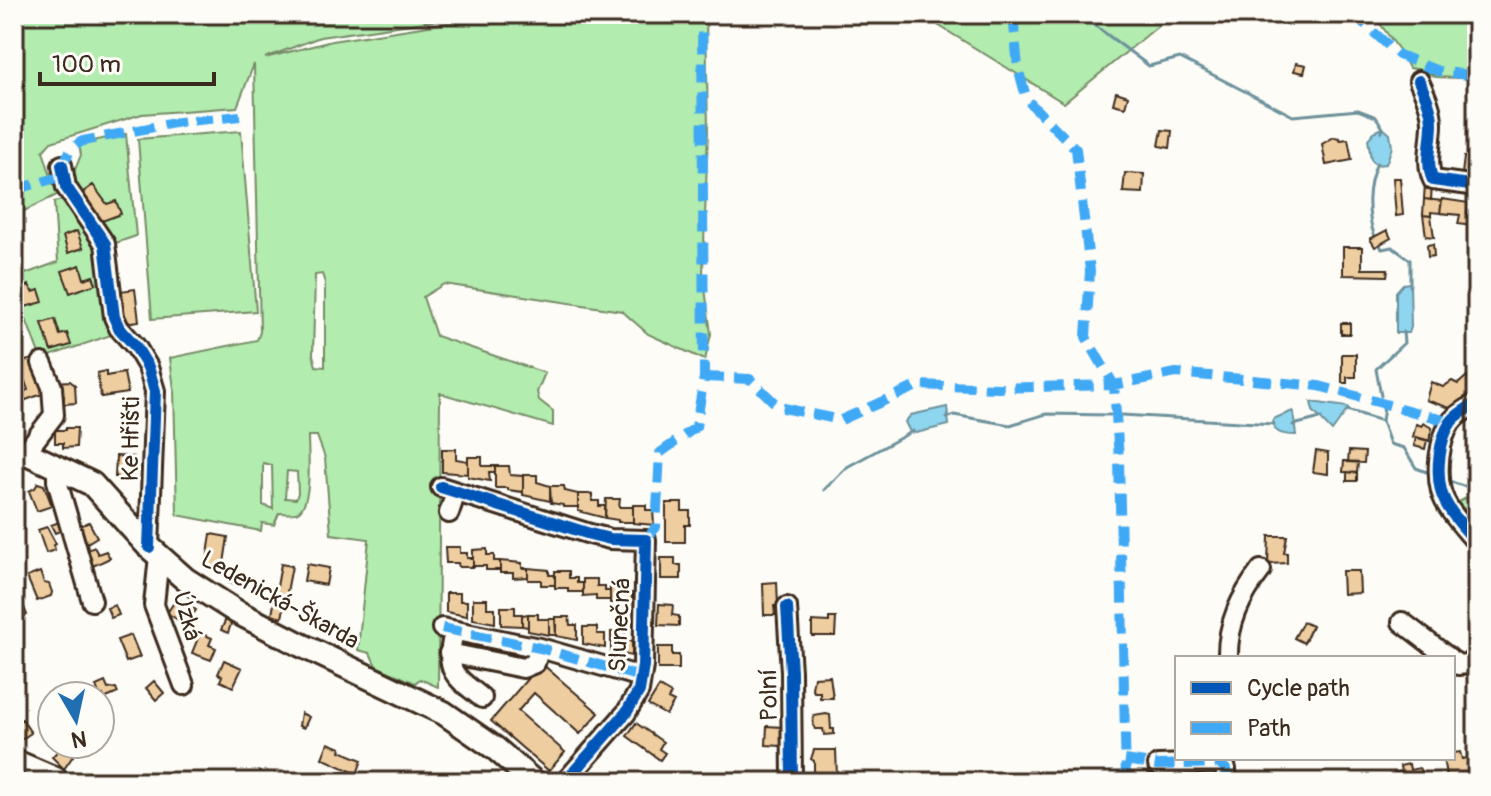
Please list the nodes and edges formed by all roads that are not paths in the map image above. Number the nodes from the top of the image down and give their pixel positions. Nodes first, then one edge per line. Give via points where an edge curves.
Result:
1 (1419, 81) dead end
2 (62, 165) dead end
3 (1477, 186) edge
4 (42, 363) dead end
5 (1477, 403) edge
6 (19, 452) edge
7 (57, 467) junction
8 (449, 513) dead end
9 (1477, 543) edge
10 (154, 552) junction
11 (1261, 570) dead end
12 (92, 601) dead end
13 (787, 607) dead end
14 (1402, 622) dead end
15 (540, 648) junction
16 (449, 653) junction
17 (1228, 656) edge
18 (1446, 656) edge
19 (1455, 663) edge
20 (1477, 663) edge
21 (641, 677) junction
22 (184, 685) dead end
23 (482, 698) dead end
24 (14, 759) edge
25 (1158, 765) dead end
26 (1227, 770) edge
27 (61, 782) edge
28 (534, 782) edge
29 (565, 782) edge
30 (792, 782) edge

1 - 3 street via 1433,121 1428,170 1433,180
2 - 10 street, Ke Hřišti via 66,187 105,244 114,317 148,367 155,391
4 - 6 street via 52,387 54,415
5 - 9 street via 1451,422 1442,443 1440,477 1450,509
6 - 7 main road, Ledenická-Škarda
7 - 10 main road, Ledenická-Škarda via 92,484
7 - 12 street
8 - 21 street, Slunečná via 448,489 610,539 653,540
10 - 22 street, Úzká via 154,605
10 - 28 main road, Ledenická-Škarda via 237,612 444,713
11 - 17 street via 1234,616
13 - 30 street, Polní
14 - 18 street
15 - 16 street via 535,663 523,668
15 - 16 street, Slunečná via 448,629
15 - 21 street, Slunečná
16 - 23 street via 452,672
19 - 20 street
21 - 29 street, Slunečná via 626,713
24 - 27 street
25 - 26 street via 1219,763

